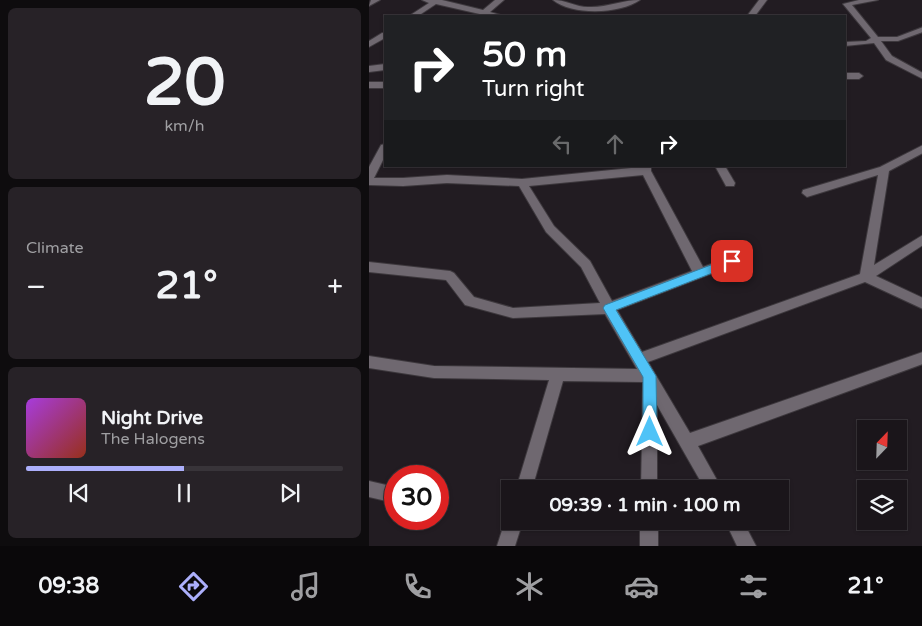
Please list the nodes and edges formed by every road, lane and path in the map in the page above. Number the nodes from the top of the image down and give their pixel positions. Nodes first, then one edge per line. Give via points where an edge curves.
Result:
1 (376, 0) edge
2 (426, 0) edge
3 (500, 0) edge
4 (557, 0) edge
5 (636, 0) edge
6 (763, 0) edge
7 (874, 0) edge
8 (436, 1) edge
9 (369, 4) edge
10 (577, 9) junction
11 (484, 13) junction
12 (415, 15) edge
13 (495, 15) edge
14 (572, 15) edge
15 (752, 15) edge
16 (922, 29) edge
17 (384, 36) edge
18 (876, 40) junction
19 (846, 44) edge
20 (369, 45) edge
21 (384, 67) edge
22 (369, 69) edge
23 (846, 76) edge
24 (859, 76) dead end
25 (922, 77) edge
26 (369, 85) edge
27 (384, 85) edge
28 (922, 148) edge
29 (384, 149) edge
30 (721, 167) edge
31 (646, 168) edge
32 (884, 168) junction
33 (369, 177) edge
34 (369, 181) edge
35 (522, 183) junction
36 (730, 183) dead end
37 (807, 193) dead end
38 (922, 239) edge
39 (732, 261) dead end
40 (369, 267) edge
41 (699, 274) junction
42 (866, 276) junction
43 (922, 304) edge
44 (609, 308) junction
45 (922, 358) edge
46 (639, 359) junction
47 (369, 362) edge
48 (558, 374) junction
49 (650, 376) junction
50 (687, 442) junction
51 (526, 480) edge
52 (649, 480) edge
53 (709, 480) edge
54 (369, 490) edge
55 (384, 493) edge
56 (511, 530) edge
57 (649, 530) edge
58 (738, 530) edge
59 (506, 546) edge
60 (649, 546) edge
61 (747, 546) edge

1 - 9 street
2 - 8 street
3 - 11 street
4 - 10 street
5 - 10 street via 594,11
6 - 15 street
7 - 18 street via 847,4
8 - 11 street
8 - 12 street
10 - 14 street
11 - 13 street
16 - 18 street via 899,39
17 - 20 street
18 - 19 street
18 - 25 street via 880,51 889,59
21 - 22 street
23 - 24 street
26 - 27 street
28 - 32 street
29 - 33 street
30 - 36 street
31 - 35 street
31 - 41 street
32 - 37 street
32 - 42 street
34 - 35 street via 447,179
35 - 44 street via 550,229 586,264
38 - 42 street via 895,260
39 - 41 street
40 - 44 street via 450,276 470,301 513,314
41 - 44 street
42 - 43 street
42 - 46 street
44 - 46 street
45 - 50 street
46 - 49 street
47 - 48 street via 434,372
48 - 49 street
48 - 51 street
49 - 50 street
49 - 52 street
50 - 53 street
54 - 55 street
56 - 59 street
57 - 60 street
58 - 61 street

